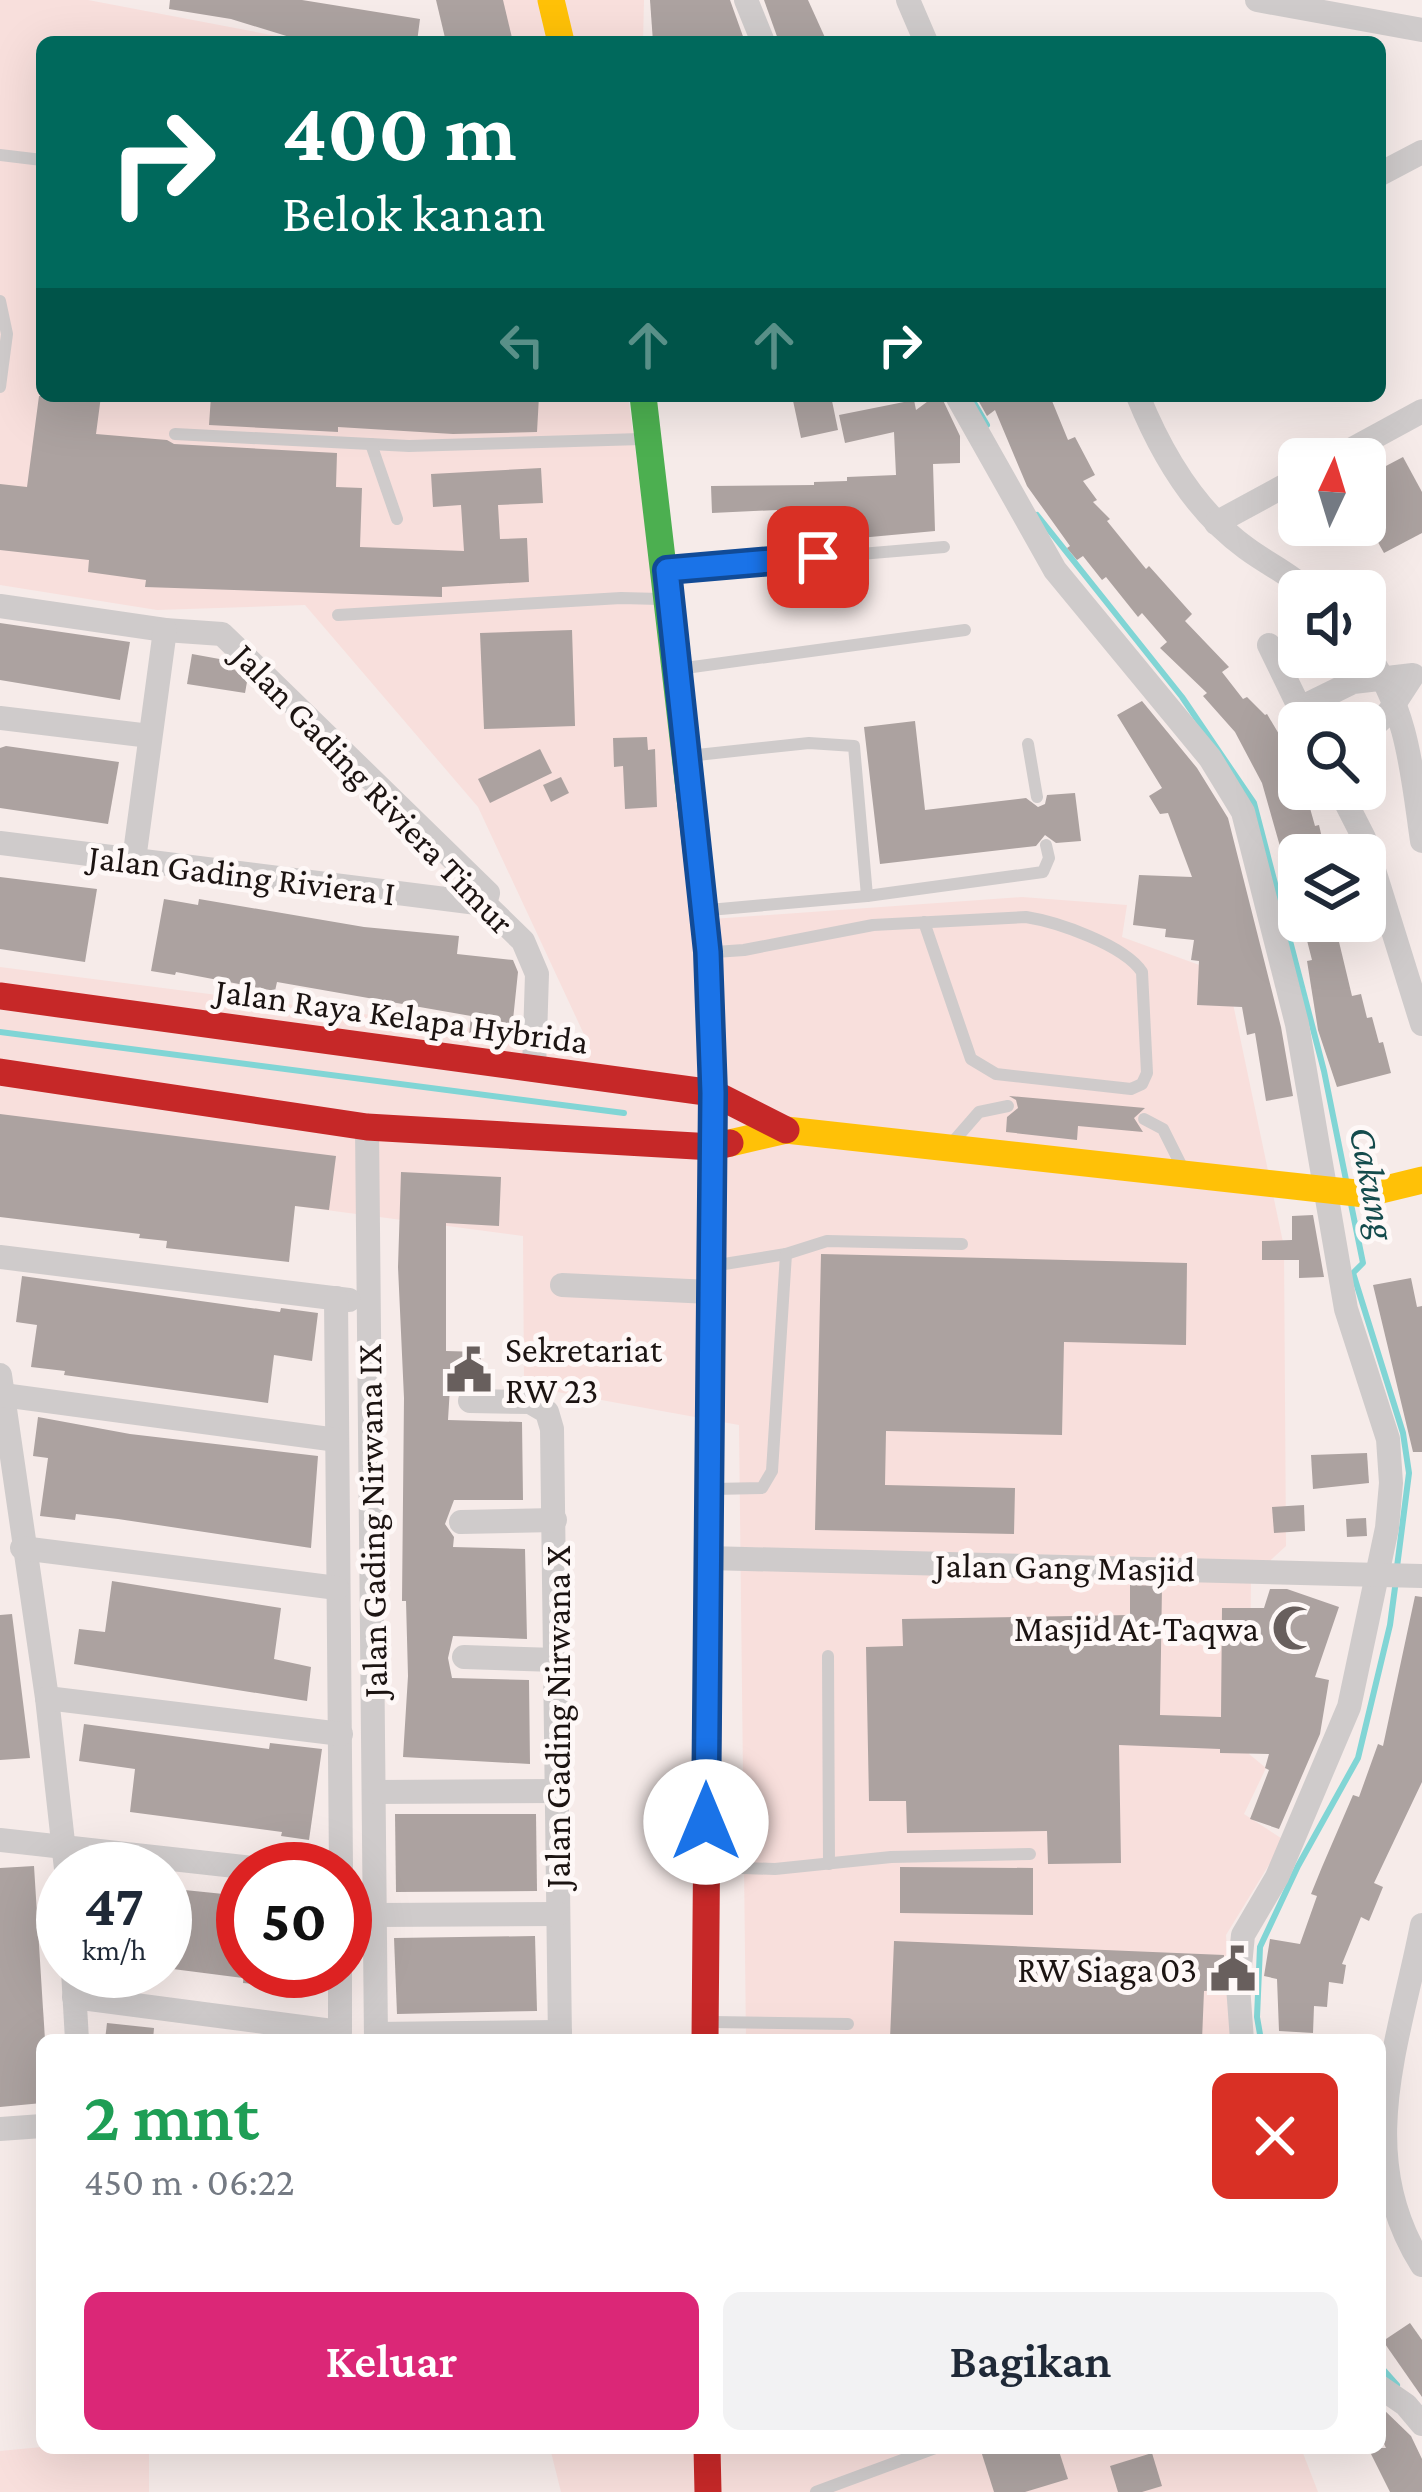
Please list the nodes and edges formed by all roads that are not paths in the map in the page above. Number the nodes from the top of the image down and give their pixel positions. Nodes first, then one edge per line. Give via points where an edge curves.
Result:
1 (550, 0) edge
2 (746, 0) edge
3 (908, 0) edge
4 (1257, 0) edge
5 (1422, 30) edge
6 (559, 36) edge
7 (761, 36) edge
8 (923, 36) edge
9 (1422, 152) edge
10 (0, 155) edge
11 (36, 159) edge
12 (1386, 171) edge
13 (0, 301) edge
14 (0, 387) edge
15 (645, 402) edge
16 (960, 402) edge
17 (1141, 402) edge
18 (1422, 411) edge
19 (175, 434) dead end
20 (649, 438) junction
21 (1372, 438) edge
22 (371, 444) junction
23 (1278, 489) edge
24 (397, 519) dead end
25 (1216, 523) junction
26 (944, 547) dead end
27 (667, 570) junction
28 (1278, 570) edge
29 (669, 600) junction
30 (0, 606) edge
31 (338, 615) dead end
32 (165, 630) junction
33 (965, 630) dead end
34 (1269, 646) dead end
35 (676, 669) junction
36 (1418, 672) edge
37 (1386, 678) junction
38 (1297, 702) edge
39 (1323, 702) edge
40 (1396, 703) junction
41 (1386, 715) edge
42 (0, 718) edge
43 (150, 736) junction
44 (1028, 744) dead end
45 (684, 756) junction
46 (1037, 796) dead end
47 (1350, 810) edge
48 (1422, 841) edge
49 (0, 843) edge
50 (1046, 844) dead end
51 (134, 860) junction
52 (867, 896) junction
53 (485, 904) junction
54 (702, 910) junction
55 (924, 922) junction
56 (708, 952) junction
57 (0, 996) edge
58 (1422, 1024) edge
59 (712, 1055) junction
60 (534, 1070) junction
61 (0, 1072) edge
62 (632, 1084) junction
63 (666, 1088) junction
64 (713, 1093) junction
65 (1008, 1106) dead end
66 (1144, 1119) dead end
67 (367, 1127) junction
68 (786, 1130) junction
69 (666, 1143) junction
70 (713, 1147) junction
71 (948, 1149) junction
72 (1186, 1176) junction
73 (1422, 1180) edge
74 (1368, 1194) junction
75 (1422, 1210) edge
76 (962, 1244) dead end
77 (786, 1254) junction
78 (0, 1257) edge
79 (711, 1279) junction
80 (562, 1285) dead end
81 (336, 1298) junction
82 (368, 1301) junction
83 (2, 1385) edge
84 (470, 1401) dead end
85 (337, 1440) junction
86 (708, 1489) junction
87 (555, 1520) junction
88 (461, 1522) dead end
89 (22, 1548) junction
90 (708, 1558) junction
91 (1382, 1574) junction
92 (1422, 1576) edge
93 (337, 1588) junction
94 (828, 1656) dead end
95 (464, 1657) dead end
96 (556, 1660) junction
97 (47, 1698) junction
98 (341, 1734) junction
99 (557, 1791) junction
100 (375, 1792) junction
101 (0, 1840) edge
102 (64, 1842) edge
103 (341, 1842) edge
104 (36, 1849) edge
105 (1030, 1854) dead end
106 (829, 1864) junction
107 (706, 1866) junction
108 (372, 1882) edge
109 (376, 1883) junction
110 (558, 1914) junction
111 (376, 1916) junction
112 (1422, 1925) edge
113 (74, 1998) edge
114 (81, 1998) edge
115 (340, 1998) edge
116 (848, 2024) dead end
117 (705, 2031) edge
118 (77, 2034) edge
119 (326, 2034) edge
120 (340, 2034) edge
121 (376, 2034) edge
122 (560, 2034) edge
123 (1242, 2034) edge
124 (1386, 2122) edge
125 (36, 2126) edge
126 (0, 2129) edge
127 (1386, 2174) edge
128 (1422, 2265) edge
129 (1386, 2391) edge
130 (1422, 2424) edge
131 (707, 2454) edge
132 (919, 2454) edge
133 (707, 2492) edge
134 (816, 2492) edge

1 - 6 main road
2 - 7 street
3 - 8 street
4 - 5 street
9 - 12 street
10 - 11 lane
13 - 14 lane via 7,334
15 - 20 main road
16 - 91 street via 1055,570 1210,758 1243,812 1297,1024 1346,1309 1388,1439
17 - 25 street via 1177,475
18 - 21 street
19 - 22 lane
20 - 22 lane
20 - 27 main road
22 - 24 lane
23 - 25 street
25 - 28 street
26 - 27 lane
27 - 29 main road
29 - 31 lane
29 - 35 main road
30 - 32 street
32 - 43 street
32 - 53 street, Jalan Gading Riviera Timur via 223,634 488,893
33 - 35 lane
34 - 38 street
35 - 45 main road
36 - 37 street
36 - 40 street
37 - 39 street via 1353,682
37 - 40 street
40 - 41 street
40 - 48 street
42 - 43 street
43 - 51 street
44 - 46 lane
45 - 52 lane via 854,746
45 - 54 main road
47 - 58 street
49 - 51 street, Jalan Gading Riviera I
50 - 52 lane via 1043,872
51 - 53 street, Jalan Gading Riviera I
52 - 54 lane
53 - 60 street, Jalan Gading Riviera Timur via 524,941 537,974
54 - 56 main road
55 - 55 lane via 1046,920 1136,963 1142,1084 1131,1089 979,1066
55 - 56 lane
56 - 59 main road
57 - 60 main road, Jalan Raya Kelapa Hybrida
59 - 62 main road via 685,1073
59 - 64 main road
60 - 62 main road, Jalan Raya Kelapa Hybrida
61 - 67 main road, Jalan Raya Kelapa Hybrida
62 - 63 main road, Jalan Raya Kelapa Hybrida
63 - 64 main road, Jalan Raya Kelapa Hybrida
63 - 69 main road via 679,1119
64 - 68 main road, Jalan Raya Kelapa Hybrida
64 - 70 main road
65 - 71 lane via 979,1112
66 - 72 lane via 1163,1129
67 - 69 main road, Jalan Raya Kelapa Hybrida
67 - 82 street, Jalan Gading Nirwana IX
68 - 70 main road, Jalan Raya Kelapa Hybrida
68 - 71 main road, Jalan Raya Kelapa Hybrida
69 - 70 main road, Jalan Raya Kelapa Hybrida
70 - 79 main road
71 - 72 main road, Jalan Raya Kelapa Hybrida
72 - 74 main road, Jalan Raya Kelapa Hybrida
73 - 74 main road
74 - 75 main road
76 - 77 lane via 827,1240
77 - 79 lane
77 - 86 lane via 772,1471 762,1488
78 - 81 street
79 - 80 street
79 - 86 main road
81 - 82 street
81 - 85 street, Jalan Gading Nirwana IX
82 - 100 street, Jalan Gading Nirwana IX
83 - 85 street
83 - 89 street
84 - 87 street, Jalan Gading Nirwana X via 530,1402 547,1412
85 - 93 street, Jalan Gading Nirwana IX
86 - 90 main road
87 - 88 street, Jalan Gading Nirwana X
87 - 96 street, Jalan Gading Nirwana X
89 - 93 street
89 - 97 street
90 - 91 street, Jalan Gang Masjid
90 - 107 main road
91 - 92 street, Jalan Gang Masjid
91 - 123 street via 1349,1707 1284,1862 1244,1934
93 - 98 street, Jalan Gading Nirwana IX
94 - 106 lane
95 - 96 street
96 - 99 street, Jalan Gading Nirwana X
97 - 98 street
97 - 102 street
98 - 103 street, Jalan Gading Nirwana IX
99 - 100 street
99 - 110 street, Jalan Gading Nirwana X
100 - 109 street, Jalan Gading Nirwana IX
101 - 104 street
105 - 106 lane
106 - 107 lane
107 - 117 main road
108 - 109 street
109 - 111 street, Jalan Gading Nirwana IX
110 - 111 street, Jalan Gading Nirwana X
110 - 122 street, Jalan Gading Nirwana X
111 - 121 street, Jalan Gading Nirwana IX
112 - 124 street
113 - 118 street
114 - 119 street
115 - 120 street
116 - 117 lane
125 - 126 street
127 - 128 street via 1396,2216
129 - 130 street
131 - 133 main road
132 - 134 lane

